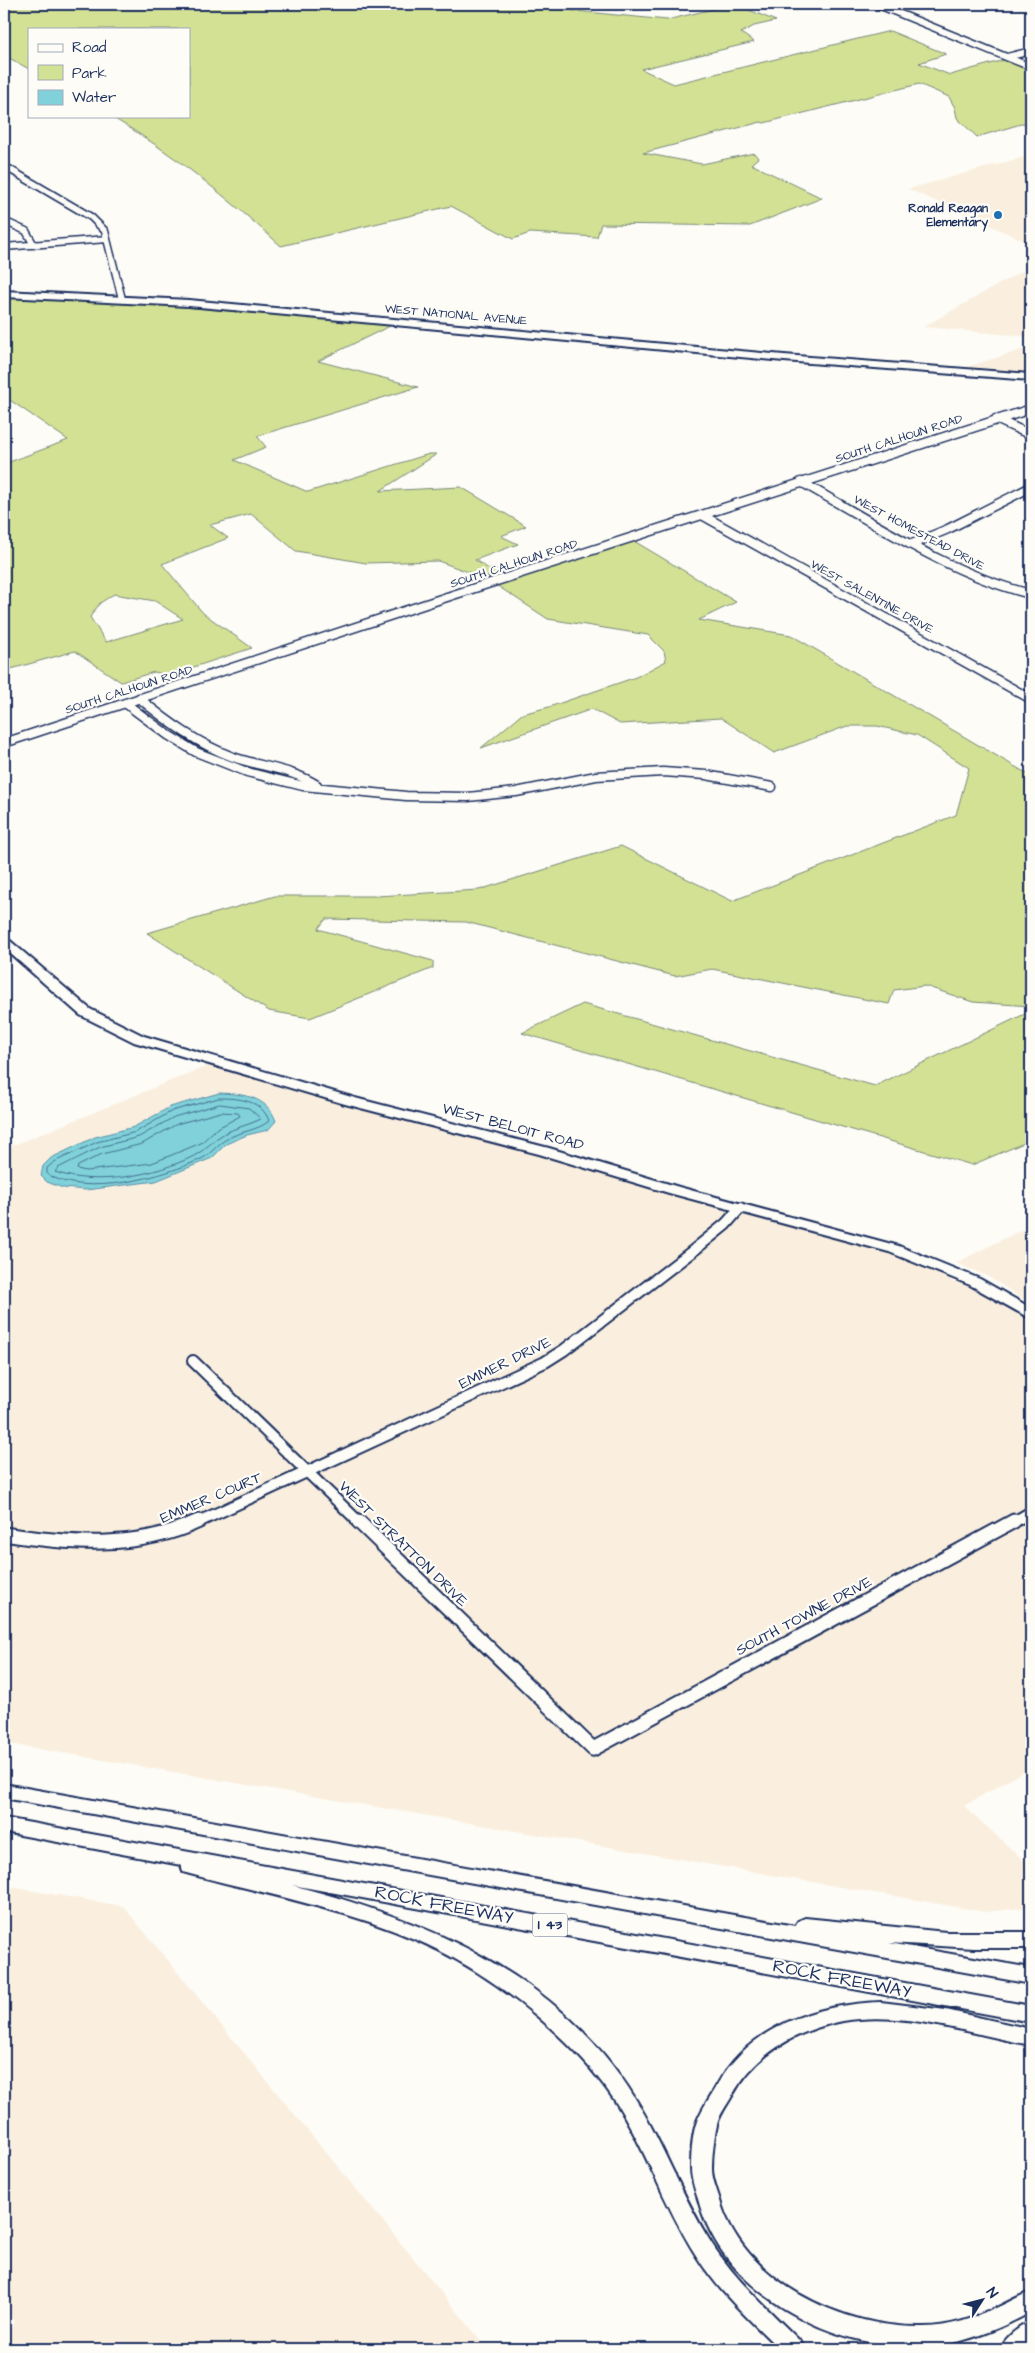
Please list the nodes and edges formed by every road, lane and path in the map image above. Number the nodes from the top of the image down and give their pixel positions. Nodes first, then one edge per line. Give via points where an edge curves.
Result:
1 (876, 4) edge
2 (1031, 51) edge
3 (1007, 57) junction
4 (1031, 67) edge
5 (4, 166) edge
6 (4, 221) edge
7 (107, 239) junction
8 (34, 245) junction
9 (4, 247) edge
10 (4, 294) edge
11 (122, 299) junction
12 (906, 368) junction
13 (1031, 377) edge
14 (1031, 382) edge
15 (1031, 409) edge
16 (996, 419) junction
17 (1031, 435) edge
18 (801, 482) junction
19 (1031, 487) edge
20 (702, 515) junction
21 (912, 544) junction
22 (1031, 594) edge
23 (138, 698) junction
24 (1031, 699) edge
25 (125, 703) junction
26 (4, 743) edge
27 (209, 747) junction
28 (198, 753) junction
29 (261, 766) junction
30 (253, 773) junction
31 (317, 785) junction
32 (772, 787) dead end
33 (4, 942) edge
34 (740, 1208) junction
35 (1031, 1314) edge
36 (193, 1361) dead end
37 (308, 1472) junction
38 (1031, 1512) edge
39 (4, 1534) edge
40 (593, 1749) joint
41 (4, 1791) edge
42 (4, 1825) edge
43 (70, 1836) junction
44 (662, 1909) junction
45 (1031, 1940) edge
46 (1031, 1976) edge
47 (1031, 2014) edge
48 (1031, 2036) edge
49 (1031, 2301) edge
50 (1031, 2332) edge
51 (792, 2349) edge
52 (1010, 2349) edge

1 - 3 street
2 - 3 street
3 - 4 street
5 - 7 street via 91,217 102,226
6 - 8 street via 26,232
7 - 8 street
7 - 11 street
8 - 9 street
10 - 11 main road, WEST NATIONAL AVENUE
11 - 12 main road, WEST NATIONAL AVENUE
12 - 13 main road, WEST NATIONAL AVENUE
12 - 14 main road, WEST NATIONAL AVENUE
15 - 16 street, SOUTH CALHOUN ROAD
16 - 17 street
16 - 18 street, SOUTH CALHOUN ROAD
18 - 20 street, SOUTH CALHOUN ROAD
18 - 21 street, WEST HOMESTEAD DRIVE
19 - 21 street
20 - 23 street, SOUTH CALHOUN ROAD
20 - 24 street, WEST SALENTINE DRIVE
21 - 22 street, WEST HOMESTEAD DRIVE via 962,571
23 - 25 street, SOUTH CALHOUN ROAD
23 - 27 street
25 - 26 street, SOUTH CALHOUN ROAD
25 - 28 street
27 - 28 street
27 - 29 street
28 - 30 street
29 - 30 street
29 - 31 street via 310,779
30 - 31 street via 303,786
31 - 32 street via 366,793 488,796 599,775 678,771 719,775
33 - 34 main road, WEST BELOIT ROAD via 85,1012 139,1039 350,1101 544,1151
34 - 35 main road, WEST BELOIT ROAD via 894,1249 975,1282
34 - 37 street, EMMER DRIVE via 726,1224 564,1350
36 - 37 street, WEST STRATTON DRIVE
37 - 39 street, EMMER COURT via 195,1523 155,1537 89,1544
37 - 40 street, WEST STRATTON DRIVE
38 - 40 street, SOUTH TOWNE DRIVE
41 - 44 highway, I 43
42 - 43 highway, ROCK FREEWAY / I 43
43 - 47 highway, ROCK FREEWAY / I 43
43 - 51 highway via 344,1908 418,1932 486,1967 532,1998 578,2043 618,2089 646,2134 695,2236 718,2271
44 - 45 highway via 906,1937 988,1943
44 - 46 highway, I 43
48 - 49 highway via 901,2012 860,2011 814,2020 776,2037 744,2060 720,2091 707,2121 701,2156 705,2193 720,2232 746,2266 782,2297 829,2321 876,2334 923,2337 973,2328
50 - 52 main road

